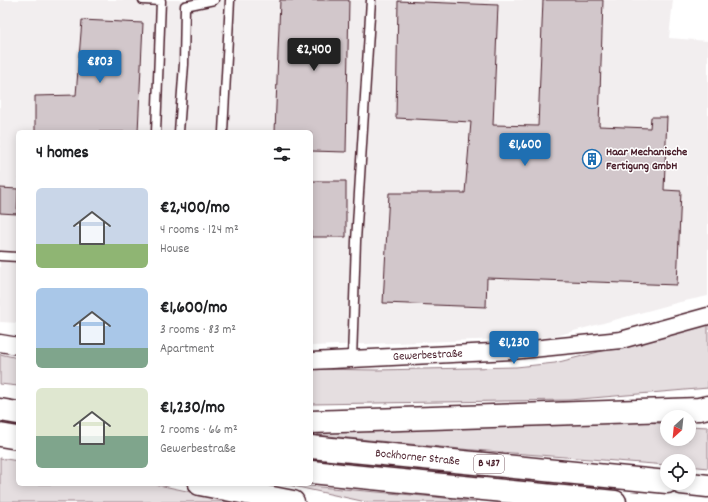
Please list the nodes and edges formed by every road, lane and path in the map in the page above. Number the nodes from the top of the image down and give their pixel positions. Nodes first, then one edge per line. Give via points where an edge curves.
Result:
1 (143, 0) edge
2 (214, 0) edge
3 (230, 0) edge
4 (371, 0) edge
5 (156, 130) edge
6 (180, 130) edge
7 (223, 130) edge
8 (0, 256) edge
9 (16, 257) edge
10 (708, 316) edge
11 (0, 344) edge
12 (16, 346) edge
13 (352, 359) junction
14 (313, 361) edge
15 (0, 410) edge
16 (705, 410) edge
17 (16, 413) edge
18 (313, 422) edge
19 (0, 435) edge
20 (16, 438) edge
21 (313, 447) edge
22 (313, 472) edge
23 (660, 481) edge
24 (696, 485) edge
25 (210, 486) edge
26 (708, 486) edge
27 (293, 502) edge
28 (615, 502) edge

1 - 5 lane via 161,1
2 - 6 lane via 185,6
3 - 7 lane
4 - 13 lane
8 - 9 lane
10 - 13 street, Gewerbestraße via 621,340 512,351
11 - 12 street
13 - 14 street, Gewerbestraße
15 - 17 main road
16 - 18 main road
19 - 20 main road
21 - 23 main road, Bockhorner Straße / B 437
22 - 28 main road, B 437
24 - 26 main road
25 - 27 main road

